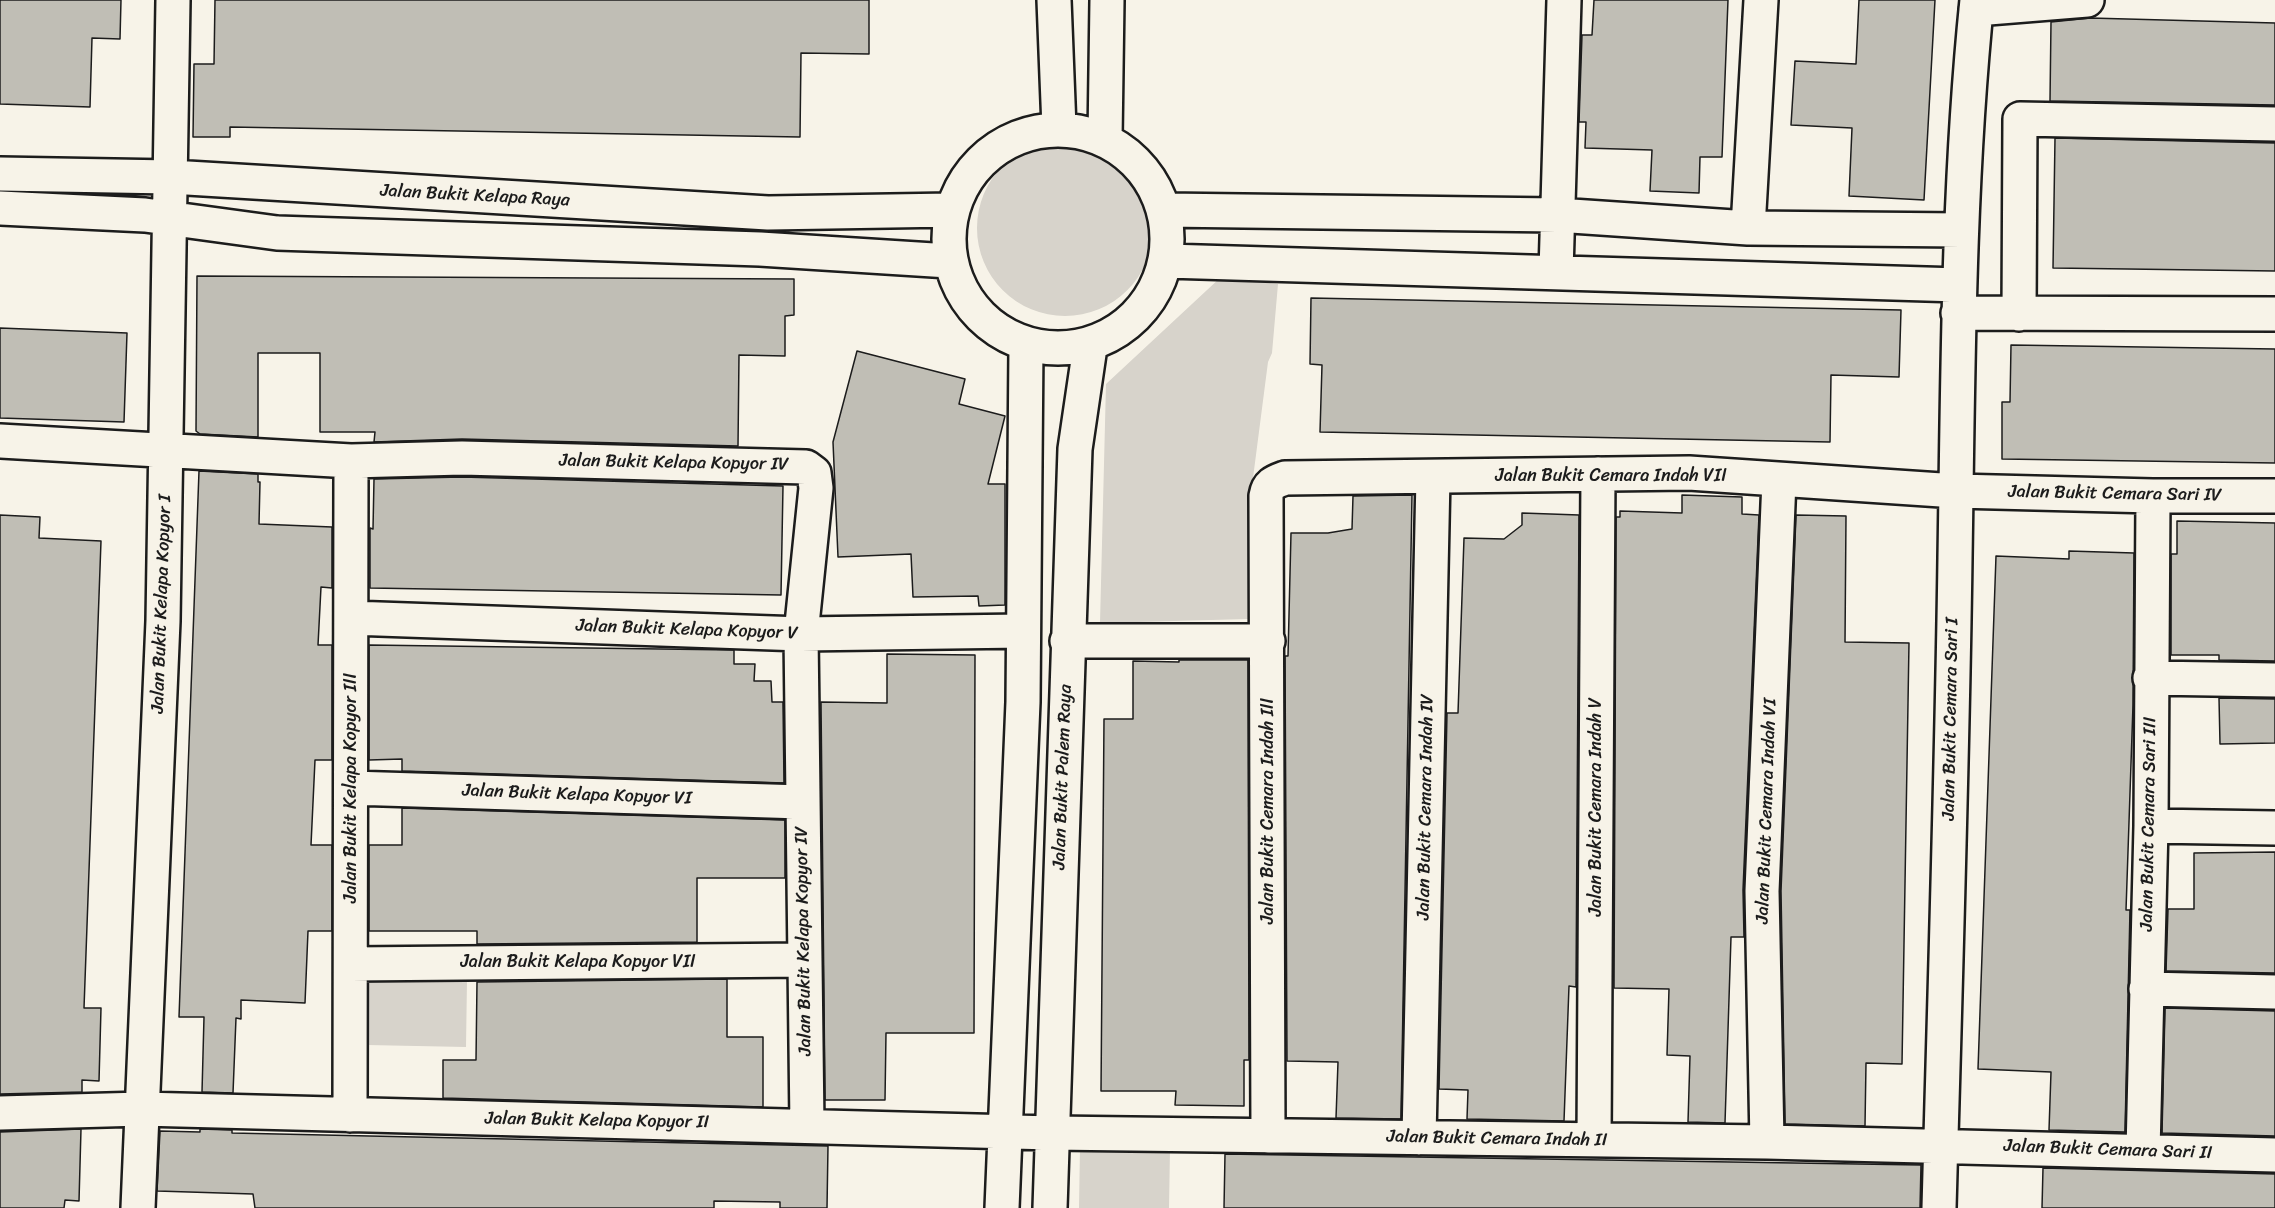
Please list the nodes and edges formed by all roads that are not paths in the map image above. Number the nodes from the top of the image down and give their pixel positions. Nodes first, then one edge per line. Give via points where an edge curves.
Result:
1 (173, 0) edge
2 (1054, 0) edge
3 (1107, 0) edge
4 (1564, 0) edge
5 (1761, 0) edge
6 (2087, 0) edge
7 (1977, 4) edge
8 (2275, 124) edge
9 (1059, 128) junction
10 (1105, 139) junction
11 (0, 174) edge
12 (171, 177) junction
13 (0, 208) edge
14 (951, 210) junction
15 (1165, 210) junction
16 (1557, 215) junction
17 (171, 219) junction
18 (1748, 228) junction
19 (1961, 230) junction
20 (949, 261) junction
21 (1167, 261) junction
22 (1556, 272) junction
23 (1958, 299) junction
24 (2019, 314) junction
25 (2275, 314) edge
26 (1026, 346) junction
27 (1090, 346) junction
28 (0, 441) edge
29 (166, 449) junction
30 (351, 461) junction
31 (1598, 474) junction
32 (1433, 477) junction
33 (1779, 480) junction
34 (1268, 487) joint
35 (1956, 491) junction
36 (2153, 496) junction
37 (2275, 496) edge
38 (351, 618) junction
39 (1023, 631) junction
40 (801, 634) junction
41 (1067, 641) junction
42 (1268, 641) junction
43 (2150, 678) junction
44 (2275, 680) edge
45 (351, 788) junction
46 (802, 802) junction
47 (2151, 826) junction
48 (2275, 828) edge
49 (1016, 865) junction
50 (1060, 869) junction
51 (805, 960) junction
52 (351, 964) junction
53 (2146, 989) junction
54 (2275, 992) edge
55 (142, 1109) junction
56 (0, 1113) edge
57 (350, 1115) junction
58 (807, 1126) junction
59 (1005, 1132) junction
60 (1052, 1133) junction
61 (1268, 1136) junction
62 (1419, 1138) junction
63 (1594, 1140) junction
64 (1767, 1142) junction
65 (1941, 1145) junction
66 (2143, 1151) junction
67 (2275, 1155) edge
68 (138, 1208) edge
69 (1002, 1208) edge
70 (1050, 1208) edge
71 (1940, 1208) edge

1 - 12 street, Jalan Bukit Kelapa Kopyor I
2 - 9 street
3 - 10 street
4 - 16 street
5 - 18 street
6 - 7 street
7 - 19 street, Jalan Bukit Cemara Sari I
8 - 24 street via 2020,119
9 - 10 street
9 - 14 street via 1012,138 996,150 974,167
10 - 15 street via 1143,168
11 - 12 street, Jalan Bukit Kelapa Raya
12 - 14 street, Jalan Bukit Kelapa Raya via 768,213
12 - 17 street, Jalan Bukit Kelapa Kopyor I
13 - 17 street
14 - 20 street
15 - 16 street
15 - 21 street
16 - 18 street
16 - 22 street
17 - 20 street via 277,233 760,249
17 - 29 street, Jalan Bukit Kelapa Kopyor I
18 - 19 street
19 - 23 street, Jalan Bukit Cemara Sari I
20 - 26 street via 976,315
21 - 22 street
21 - 27 street via 1140,315
22 - 23 street
23 - 24 street
23 - 35 street, Jalan Bukit Cemara Sari I
24 - 25 street
26 - 27 street via 1058,351
26 - 39 street
27 - 41 street, Jalan Bukit Palem Raya via 1075,448
28 - 29 street, Jalan Bukit Kelapa Kopyor IV
29 - 30 street, Jalan Bukit Kelapa Kopyor IV
29 - 55 street, Jalan Bukit Kelapa Kopyor I via 163,621
30 - 38 street, Jalan Bukit Kelapa Kopyor III
30 - 40 street, Jalan Bukit Kelapa Kopyor IV via 462,458 806,467 814,473 816,488
31 - 32 street, Jalan Bukit Cemara Indah VII
31 - 33 street, Jalan Bukit Cemara Indah VII via 1689,473
31 - 63 street, Jalan Bukit Cemara Indah V
32 - 34 street, Jalan Bukit Cemara Indah VII via 1285,478
32 - 62 street, Jalan Bukit Cemara Indah IV
33 - 35 street, Jalan Bukit Cemara Indah VII
33 - 64 street, Jalan Bukit Cemara Indah VI via 1762,891
34 - 42 street, Jalan Bukit Cemara Indah III
35 - 36 street, Jalan Bukit Cemara Sari IV
35 - 65 street, Jalan Bukit Cemara Sari I
36 - 37 street, Jalan Bukit Cemara Sari IV
36 - 43 street, Jalan Bukit Cemara Sari III
38 - 40 street, Jalan Bukit Kelapa Kopyor V
38 - 45 street, Jalan Bukit Kelapa Kopyor III
39 - 40 street, Jalan Bukit Kelapa Kopyor V
39 - 49 street
40 - 46 street, Jalan Bukit Kelapa Kopyor IV
41 - 42 street
41 - 50 street, Jalan Bukit Palem Raya
42 - 61 street, Jalan Bukit Cemara Indah III
43 - 44 street
43 - 47 street, Jalan Bukit Cemara Sari III
45 - 46 street, Jalan Bukit Kelapa Kopyor VI
45 - 52 street, Jalan Bukit Kelapa Kopyor III
46 - 51 street, Jalan Bukit Kelapa Kopyor IV
47 - 48 street
47 - 53 street, Jalan Bukit Cemara Sari III
49 - 50 street
49 - 59 street
50 - 60 street, Jalan Bukit Palem Raya
51 - 52 street, Jalan Bukit Kelapa Kopyor VII
51 - 58 street, Jalan Bukit Kelapa Kopyor IV
52 - 57 street, Jalan Bukit Kelapa Kopyor III
53 - 54 street
53 - 66 street, Jalan Bukit Cemara Sari III
55 - 56 street, Jalan Bukit Kelapa Kopyor II
55 - 57 street, Jalan Bukit Kelapa Kopyor II
55 - 68 street, Jalan Bukit Kelapa Kopyor I
57 - 58 street, Jalan Bukit Kelapa Kopyor II
58 - 59 street, Jalan Bukit Kelapa Kopyor II
59 - 60 street, Jalan Bukit Kelapa Kopyor II
59 - 69 street
60 - 61 street, Jalan Bukit Cemara Indah II
60 - 70 street, Jalan Bukit Palem Raya
61 - 62 street, Jalan Bukit Cemara Indah II
62 - 63 street, Jalan Bukit Cemara Indah II
63 - 64 street, Jalan Bukit Cemara Indah II
64 - 65 street, Jalan Bukit Cemara Indah II
65 - 66 street, Jalan Bukit Cemara Sari II
65 - 71 street, Jalan Bukit Cemara Sari I
66 - 67 street, Jalan Bukit Cemara Sari II

